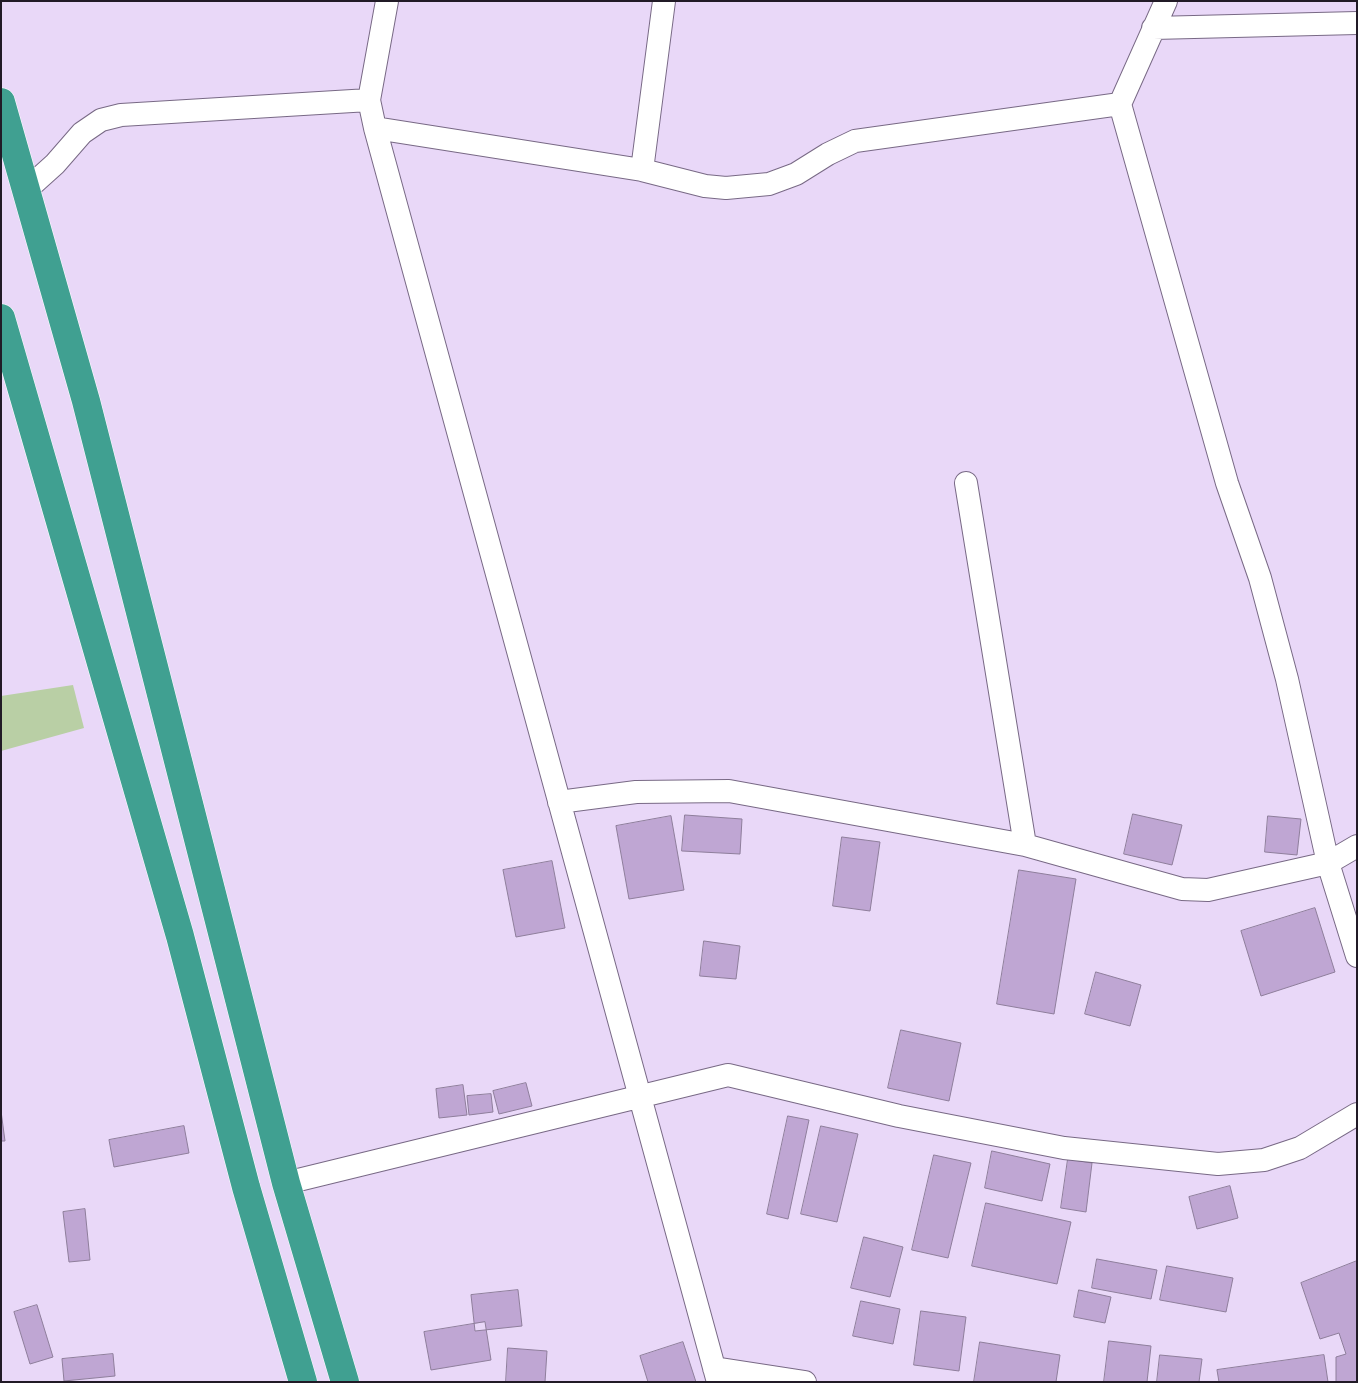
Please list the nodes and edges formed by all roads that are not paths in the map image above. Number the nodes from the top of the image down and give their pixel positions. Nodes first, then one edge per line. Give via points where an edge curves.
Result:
1 (387, 1) edge
2 (664, 1) edge
3 (1166, 1) edge
4 (1357, 23) edge
5 (1153, 28) junction
6 (368, 100) junction
7 (1, 102) edge
8 (1120, 104) junction
9 (374, 128) junction
10 (642, 170) junction
11 (24, 191) junction
12 (1, 318) edge
13 (966, 483) dead end
14 (559, 802) junction
15 (1025, 845) junction
16 (1357, 846) edge
17 (1328, 863) junction
18 (1357, 956) edge
19 (640, 1097) junction
20 (1357, 1114) edge
21 (286, 1183) junction
22 (716, 1375) edge
23 (303, 1382) edge
24 (345, 1382) edge
25 (805, 1382) edge

1 - 6 street
2 - 10 street
3 - 5 street
4 - 5 street
5 - 8 street
6 - 9 street
6 - 11 street via 121,115 101,120 82,133 55,164
7 - 11 highway
8 - 10 street via 855,142 796,174 770,184 705,186
8 - 17 street via 1226,483 1260,578 1287,679
9 - 10 street
9 - 14 street
11 - 21 highway via 86,400
12 - 23 highway via 180,936 246,1187
13 - 15 street
14 - 15 street via 636,792 729,791
14 - 19 street
15 - 17 street via 1182,889 1208,890
16 - 17 street
17 - 18 street
19 - 20 street via 728,1075 899,1116 1064,1148 1218,1164 1264,1160 1300,1148
19 - 21 street
19 - 22 street
21 - 24 highway
22 - 25 street

